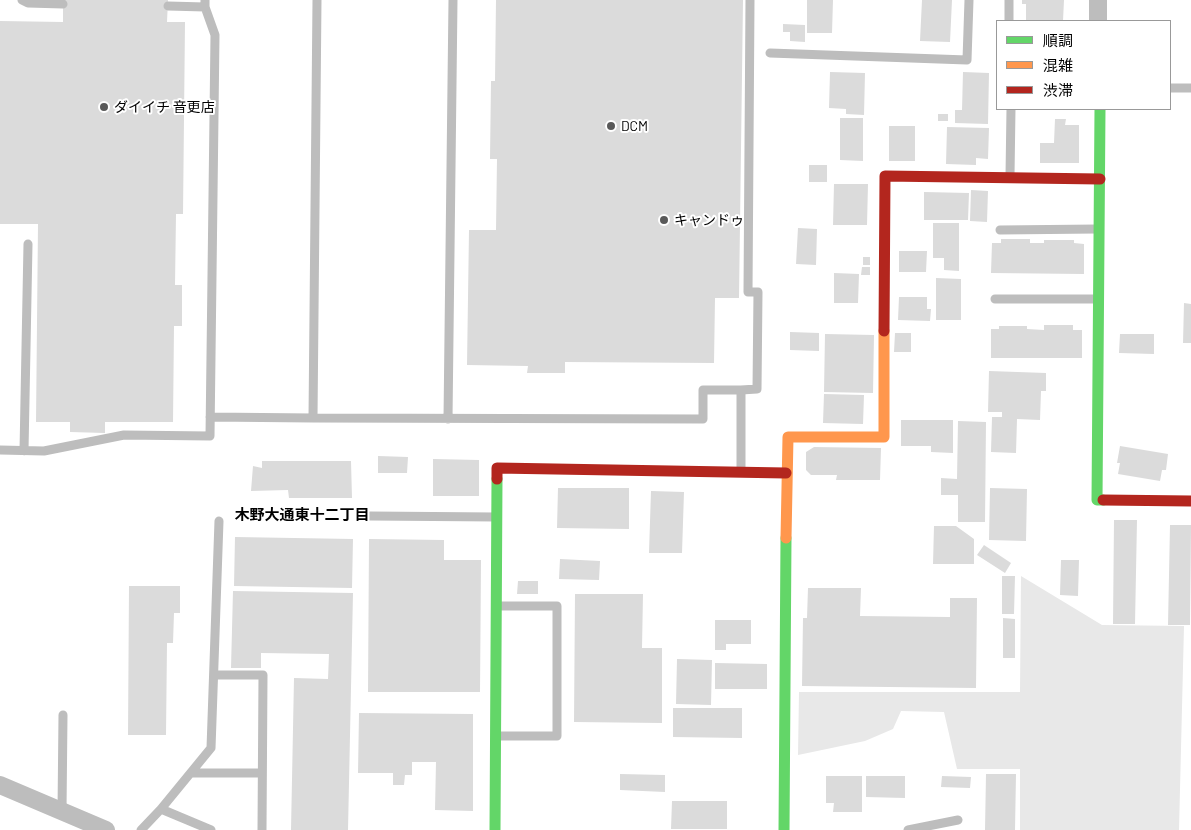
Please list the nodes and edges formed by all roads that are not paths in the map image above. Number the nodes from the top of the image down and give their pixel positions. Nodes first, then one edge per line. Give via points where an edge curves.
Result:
1 (22, 0) edge
2 (317, 0) edge
3 (453, 0) edge
4 (750, 0) edge
5 (969, 0) edge
6 (1010, 0) edge
7 (1098, 0) edge
8 (45, 1) edge
9 (205, 3) edge
10 (63, 4) dead end
11 (168, 6) dead end
12 (1009, 20) edge
13 (1098, 20) edge
14 (770, 54) dead end
15 (1171, 88) edge
16 (1191, 88) edge
17 (1011, 110) edge
18 (1100, 110) edge
19 (1010, 178) junction
20 (1100, 179) junction
21 (1100, 228) junction
22 (1000, 230) dead end
23 (28, 244) dead end
24 (995, 299) dead end
25 (1099, 299) junction
26 (741, 390) junction
27 (210, 417) junction
28 (314, 418) junction
29 (448, 419) junction
30 (0, 450) edge
31 (24, 451) junction
32 (741, 473) junction
33 (786, 474) junction
34 (1191, 501) edge
35 (370, 516) dead end
36 (496, 517) junction
37 (220, 521) dead end
38 (496, 606) junction
39 (214, 675) junction
40 (62, 716) dead end
41 (496, 736) junction
42 (191, 773) junction
43 (262, 773) junction
44 (0, 785) edge
45 (162, 809) junction
46 (62, 811) junction
47 (958, 820) dead end
48 (106, 830) edge
49 (142, 830) edge
50 (211, 830) edge
51 (262, 830) edge
52 (496, 830) edge
53 (784, 830) edge
54 (908, 830) edge

1 - 8 lane via 28,3
2 - 28 lane
3 - 29 lane
4 - 26 lane via 748,292 758,292 757,389
5 - 14 lane via 968,60
6 - 12 lane
7 - 13 street
8 - 10 lane
9 - 11 lane
9 - 27 lane via 215,35
15 - 16 lane
17 - 19 lane
18 - 20 street
19 - 20 street
19 - 33 street via 886,176 884,436 788,438
20 - 21 street
21 - 22 lane
21 - 25 street
23 - 31 lane
24 - 25 lane
25 - 34 street via 1097,500
26 - 29 lane via 703,390 702,419
26 - 32 lane
27 - 28 lane
27 - 31 lane via 210,436 124,435 44,451
28 - 29 lane
30 - 31 lane
32 - 33 street
32 - 36 street via 497,468
33 - 53 street
35 - 36 lane
36 - 38 street
37 - 39 lane
38 - 41 street
38 - 41 lane via 557,606 557,736
39 - 42 lane via 211,748
39 - 43 lane via 263,676
40 - 46 lane
41 - 52 street
42 - 43 lane
42 - 45 lane
43 - 51 lane
44 - 46 street
45 - 49 lane
45 - 50 lane
46 - 48 street
47 - 54 lane

